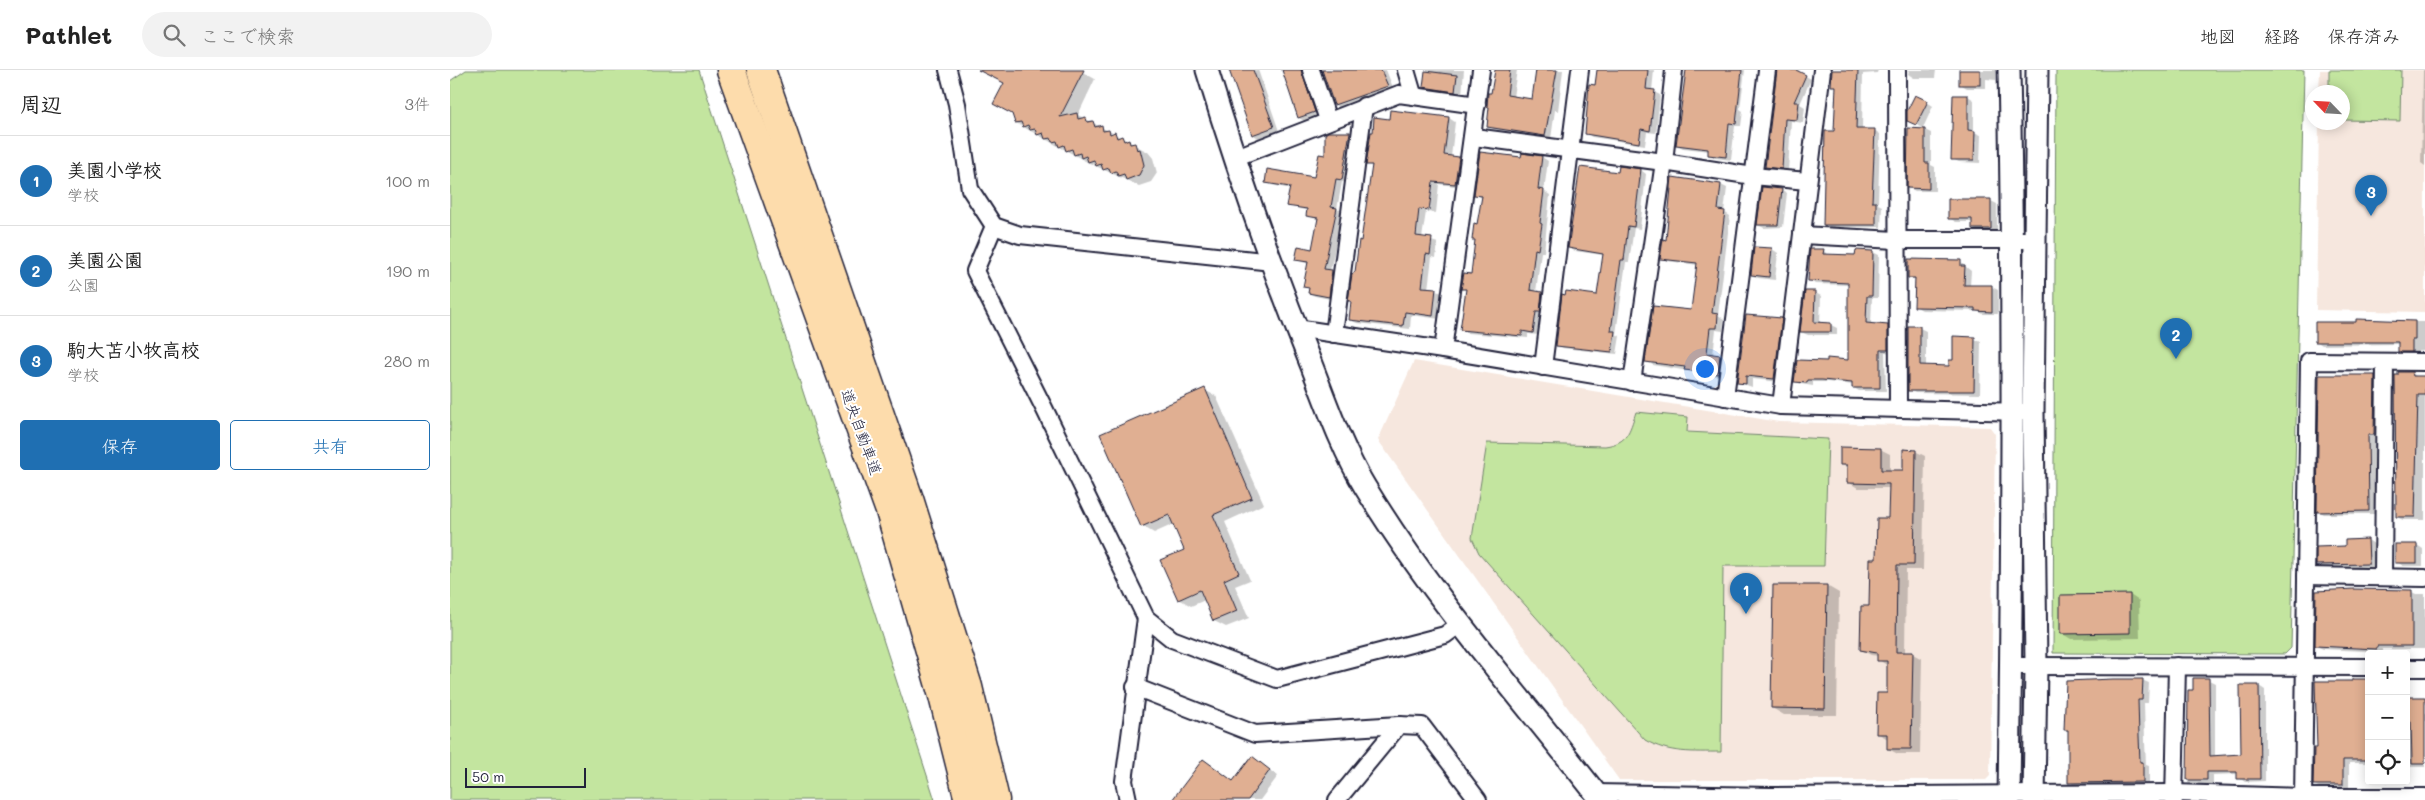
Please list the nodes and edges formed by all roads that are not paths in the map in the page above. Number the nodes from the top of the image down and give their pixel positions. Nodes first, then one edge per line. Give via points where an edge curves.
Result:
1 (731, 70) edge
2 (761, 70) edge
3 (948, 70) edge
4 (1207, 70) edge
5 (1311, 70) edge
6 (1406, 70) edge
7 (1481, 70) edge
8 (1580, 70) edge
9 (1674, 70) edge
10 (1768, 70) edge
11 (1822, 70) edge
12 (1897, 70) edge
13 (2009, 70) edge
14 (2037, 70) edge
15 (1414, 94) junction
16 (1477, 105) junction
17 (1364, 106) junction
18 (1328, 120) junction
19 (1474, 137) junction
20 (1571, 150) junction
21 (1234, 158) junction
22 (1664, 162) junction
23 (1753, 176) junction
24 (1807, 181) junction
25 (994, 226) junction
26 (1802, 235) junction
27 (1896, 240) junction
28 (2037, 240) junction
29 (2013, 241) junction
30 (1272, 262) junction
31 (1296, 328) junction
32 (1334, 334) junction
33 (1443, 350) junction
34 (2384, 362) junction
35 (2425, 362) edge
36 (1544, 367) junction
37 (1632, 382) junction
38 (1724, 397) junction
39 (1781, 406) junction
40 (1898, 409) junction
41 (2011, 412) junction
42 (2034, 412) junction
43 (2306, 576) junction
44 (2383, 577) junction
45 (2425, 578) edge
46 (1146, 618) junction
47 (1461, 624) junction
48 (2036, 665) junction
49 (2011, 666) junction
50 (2177, 666) junction
51 (2304, 666) junction
52 (2365, 667) edge
53 (2410, 668) edge
54 (2425, 668) edge
55 (1135, 687) junction
56 (1399, 725) junction
57 (1598, 796) edge
58 (2174, 796) edge
59 (2009, 797) edge
60 (2034, 797) edge
61 (2425, 797) edge
62 (1772, 798) edge
63 (1880, 798) edge
64 (1476, 799) edge
65 (2303, 799) edge
66 (969, 800) edge
67 (995, 800) edge
68 (1128, 800) edge
69 (1337, 800) edge

1 - 66 highway, 道央自動車道 via 890,511 944,696
2 - 67 highway, 道央自動車道 via 910,499 968,687
3 - 25 street via 958,104 970,188
4 - 21 street
5 - 18 street
6 - 15 street
7 - 16 street
8 - 20 street
9 - 22 street
10 - 23 street
11 - 24 street
12 - 27 street
13 - 29 street
14 - 28 street
15 - 16 street
15 - 17 street via 1399,94
16 - 19 street
17 - 18 street
17 - 32 street
18 - 21 street
19 - 20 street
19 - 33 street
20 - 22 street
20 - 36 street
21 - 30 street
22 - 23 street
22 - 37 street
23 - 24 street
23 - 38 street
24 - 26 street
25 - 30 street via 1020,235
25 - 46 street via 975,271
26 - 27 street
26 - 39 street
27 - 29 street
27 - 40 street
28 - 29 street
28 - 42 street
29 - 41 street
30 - 31 street
31 - 32 street
31 - 47 street via 1337,429 1364,485
32 - 33 street
33 - 36 street
34 - 35 street
34 - 43 street via 2309,361
34 - 44 street
36 - 37 street
37 - 38 street
38 - 39 street
39 - 40 street
40 - 41 street
41 - 42 street
41 - 49 street
42 - 48 street
43 - 44 street
43 - 51 street
44 - 45 street
46 - 47 street via 1172,639 1277,679 1445,635
46 - 55 street
47 - 57 street
48 - 49 street
48 - 50 street
48 - 60 street
49 - 59 street
50 - 51 street
50 - 58 street
51 - 52 street
51 - 65 street
53 - 54 street
55 - 56 street via 1255,734
55 - 68 street via 1124,781
56 - 64 street via 1422,726
56 - 69 street
57 - 62 street
58 - 60 street
58 - 65 street
59 - 60 street
59 - 63 street
61 - 65 street
62 - 63 street

